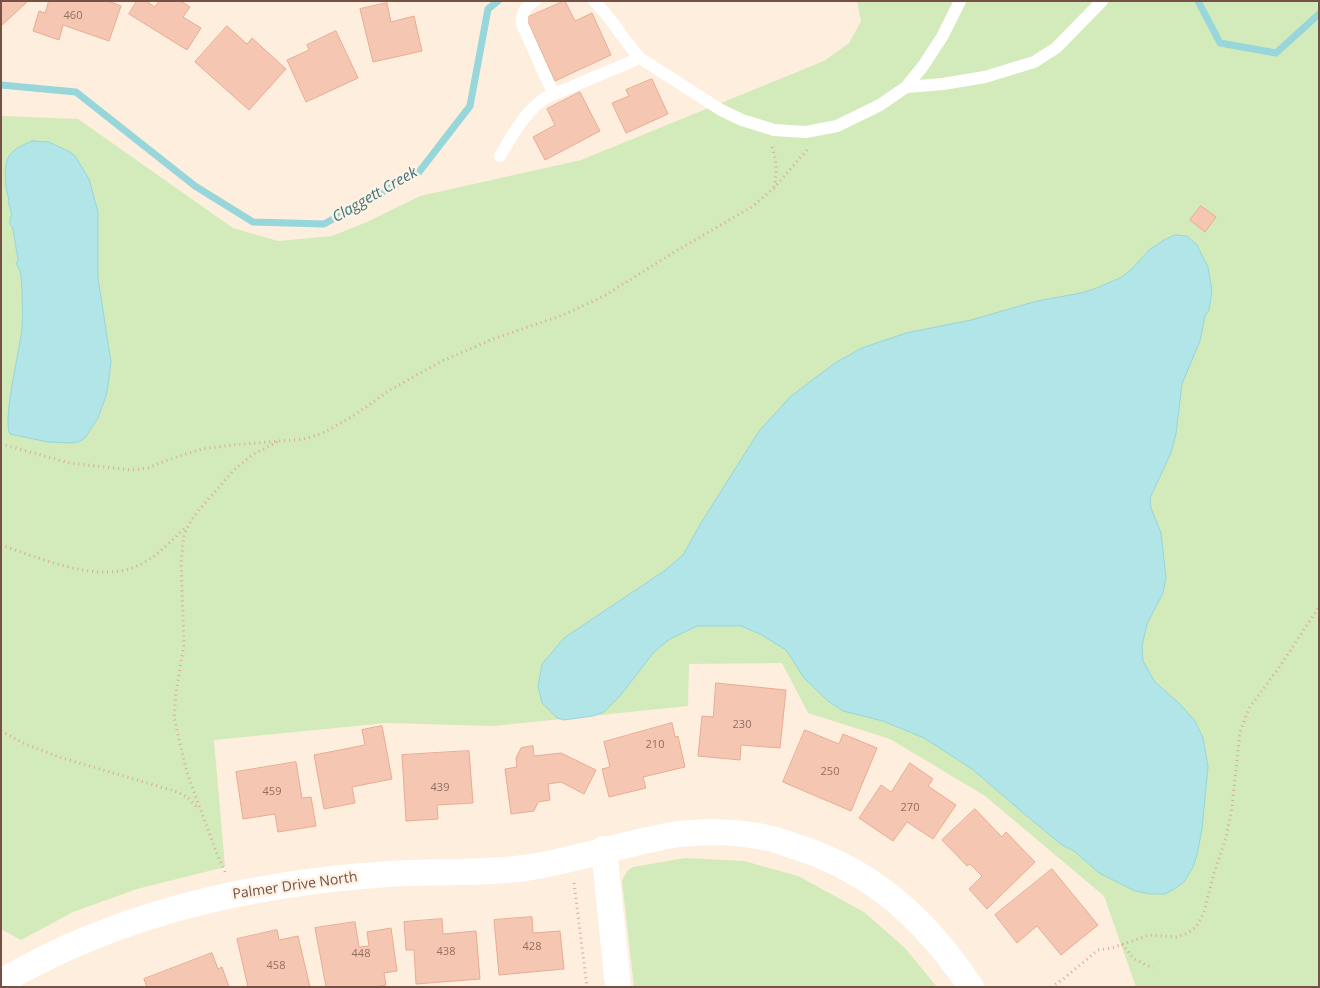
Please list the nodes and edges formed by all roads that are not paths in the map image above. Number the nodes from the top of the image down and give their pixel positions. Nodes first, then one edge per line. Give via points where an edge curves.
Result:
1 (536, 1) edge
2 (594, 1) edge
3 (960, 1) edge
4 (1102, 1) edge
5 (640, 58) junction
6 (906, 87) junction
7 (553, 93) junction
8 (500, 156) dead end
9 (604, 850) junction
10 (1, 982) edge
11 (618, 987) edge
12 (971, 987) edge

1 - 7 lane via 524,11 522,24
2 - 5 lane
3 - 6 lane via 942,37
4 - 6 lane via 1056,48 1034,62 984,77
5 - 6 lane via 721,110 774,130 806,132 836,126 880,105
5 - 7 lane
7 - 8 lane via 533,106 520,121
9 - 10 street, Palmer Drive North via 526,867 333,878 241,892 165,910 100,933
9 - 11 street
9 - 12 street, Palmer Drive North via 678,834 730,832 771,838 812,853 853,870 910,912

